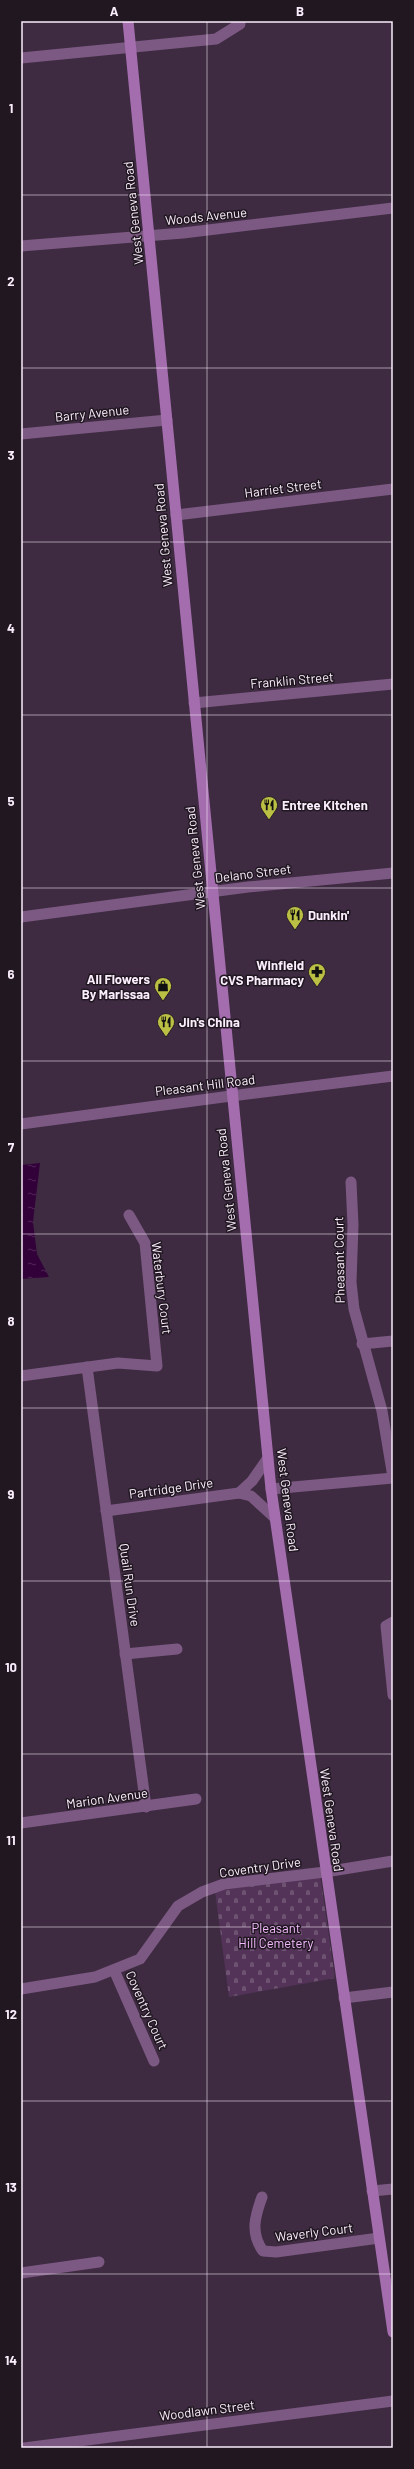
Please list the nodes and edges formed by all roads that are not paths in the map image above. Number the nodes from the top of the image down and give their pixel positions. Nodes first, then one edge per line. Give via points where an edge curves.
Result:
1 (128, 21) edge
2 (240, 21) edge
3 (130, 48) junction
4 (21, 58) edge
5 (393, 208) edge
6 (149, 235) junction
7 (21, 246) edge
8 (167, 420) junction
9 (21, 434) edge
10 (393, 489) edge
11 (176, 515) junction
12 (393, 684) edge
13 (194, 703) junction
14 (393, 872) edge
15 (212, 892) junction
16 (21, 917) edge
17 (393, 1076) edge
18 (231, 1096) junction
19 (21, 1124) edge
20 (351, 1182) dead end
21 (129, 1215) dead end
22 (393, 1341) edge
23 (362, 1344) junction
24 (87, 1367) junction
25 (21, 1376) edge
26 (268, 1458) junction
27 (393, 1477) edge
28 (271, 1489) junction
29 (239, 1493) junction
30 (106, 1511) junction
31 (275, 1518) junction
32 (390, 1624) edge
33 (177, 1649) dead end
34 (125, 1654) junction
35 (393, 1695) edge
36 (196, 1800) dead end
37 (146, 1807) junction
38 (21, 1823) edge
39 (393, 1861) edge
40 (325, 1872) junction
41 (114, 1970) junction
42 (21, 1989) edge
43 (393, 1992) edge
44 (344, 1998) junction
45 (154, 2061) dead end
46 (393, 2189) edge
47 (372, 2191) junction
48 (262, 2197) dead end
49 (379, 2238) junction
50 (99, 2262) dead end
51 (21, 2272) edge
52 (393, 2332) edge
53 (393, 2401) edge
54 (24, 2448) edge

1 - 3 main road, West Geneva Road
2 - 3 street via 240,24 216,39
3 - 4 street
3 - 6 main road, West Geneva Road
5 - 6 street, Woods Avenue
6 - 7 street, Woods Avenue
6 - 8 main road, West Geneva Road
8 - 9 street, Barry Avenue
8 - 11 main road, West Geneva Road
10 - 11 street, Harriet Street
11 - 13 main road, West Geneva Road
12 - 13 street, Franklin Street
13 - 15 main road, West Geneva Road
14 - 15 street, Delano Street
15 - 16 street, Delano Street
15 - 18 main road, West Geneva Road
17 - 18 street, Pleasant Hill Road
18 - 19 street, Pleasant Hill Road
18 - 26 main road, West Geneva Road
20 - 23 street, Pheasant Court via 351,1282
21 - 24 street, Waterbury Court via 145,1242 157,1366 118,1363
22 - 23 street
23 - 27 street, Pheasant Court via 382,1411
24 - 25 street
24 - 30 street, Quail Run Drive
26 - 28 main road, West Geneva Road
26 - 29 street via 252,1481
27 - 28 street
28 - 31 main road, West Geneva Road
29 - 30 street, Partridge Drive
29 - 31 street via 252,1496
30 - 34 street, Quail Run Drive
31 - 40 main road, West Geneva Road
32 - 35 street
33 - 34 street
34 - 37 street, Quail Run Drive
36 - 37 street, Marion Avenue
37 - 38 street, Marion Avenue
39 - 40 street, Coventry Drive
40 - 41 street, Coventry Drive via 224,1884 202,1892 178,1906 140,1959
40 - 44 main road, West Geneva Road
41 - 42 street, Coventry Drive via 96,1977
41 - 45 street, Coventry Court
43 - 44 street
44 - 47 main road, West Geneva Road
46 - 47 street
47 - 49 main road, West Geneva Road
48 - 49 street, Waverly Court via 254,2219 256,2242 263,2251 276,2252
49 - 52 main road, West Geneva Road
50 - 51 street
53 - 54 street, Woodlawn Street

